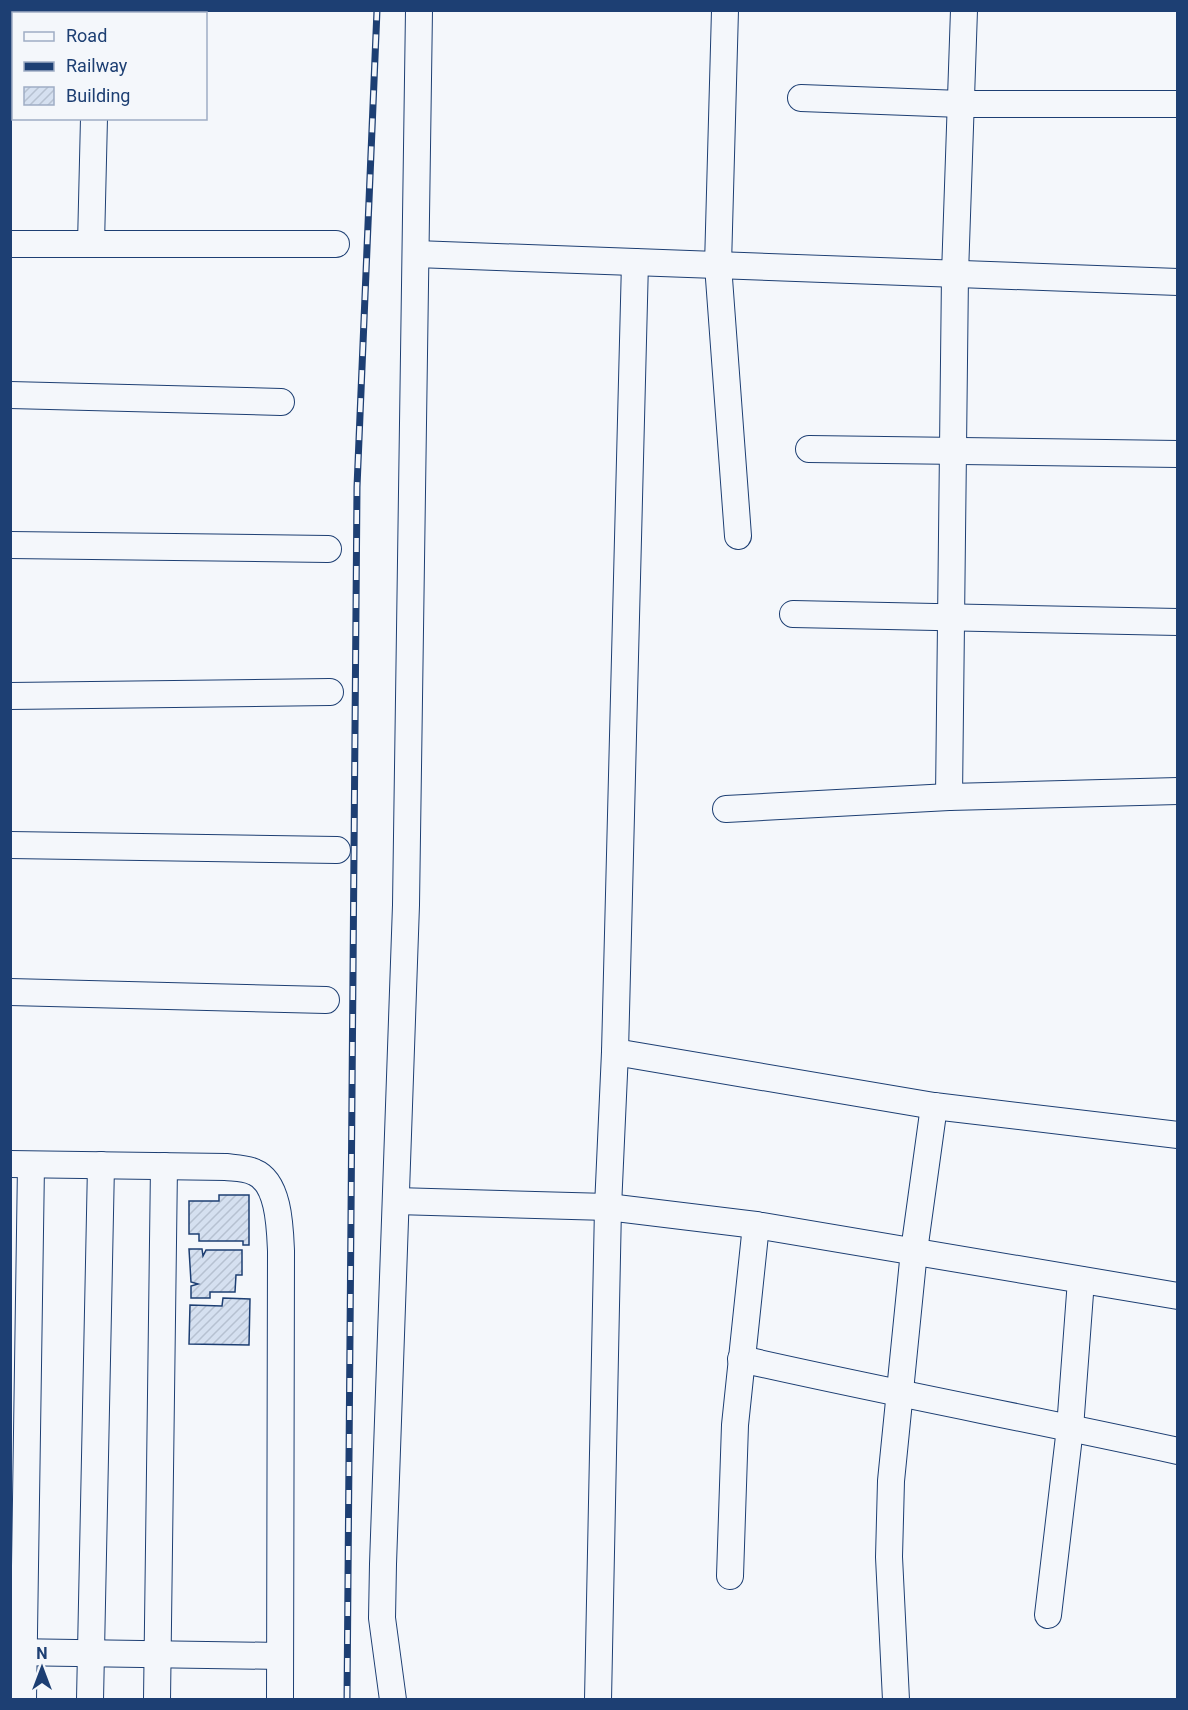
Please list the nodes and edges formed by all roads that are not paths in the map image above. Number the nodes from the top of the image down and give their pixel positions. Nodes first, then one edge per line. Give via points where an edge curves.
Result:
1 (419, 10) edge
2 (725, 10) edge
3 (964, 10) edge
4 (801, 98) dead end
5 (961, 104) junction
6 (1178, 104) edge
7 (94, 120) edge
8 (10, 244) edge
9 (91, 244) junction
10 (336, 244) dead end
11 (416, 254) junction
12 (635, 262) junction
13 (718, 265) junction
14 (955, 274) junction
15 (1178, 282) edge
16 (10, 395) edge
17 (281, 402) dead end
18 (809, 449) dead end
19 (953, 451) junction
20 (1178, 454) edge
21 (738, 536) dead end
22 (10, 546) edge
23 (328, 549) dead end
24 (794, 614) dead end
25 (951, 617) junction
26 (1178, 622) edge
27 (330, 692) dead end
28 (10, 696) edge
29 (1178, 790) edge
30 (949, 797) junction
31 (726, 809) dead end
32 (10, 845) edge
33 (337, 850) dead end
34 (10, 992) edge
35 (326, 1000) dead end
36 (615, 1052) junction
37 (934, 1106) junction
38 (1178, 1135) edge
39 (21, 1164) edge
40 (101, 1165) junction
41 (164, 1166) junction
42 (396, 1201) junction
43 (608, 1207) junction
44 (756, 1225) junction
45 (914, 1251) junction
46 (1081, 1280) junction
47 (1178, 1296) edge
48 (741, 1359) junction
49 (900, 1395) junction
50 (1070, 1428) junction
51 (1178, 1451) edge
52 (730, 1576) dead end
53 (1048, 1615) dead end
54 (17, 1652) edge
55 (91, 1653) junction
56 (157, 1654) junction
57 (280, 1656) junction
58 (23, 1700) edge
59 (90, 1700) edge
60 (156, 1700) edge
61 (280, 1700) edge
62 (393, 1700) edge
63 (598, 1700) edge
64 (896, 1700) edge

1 - 11 street
2 - 13 street
3 - 5 street
4 - 5 street
5 - 6 street
5 - 14 street
7 - 9 street
8 - 9 street
9 - 10 street
11 - 12 street
11 - 42 street via 406,905
12 - 13 street
12 - 36 street
13 - 14 street
13 - 21 street
14 - 15 street
14 - 19 street
16 - 17 street
18 - 19 street
19 - 20 street
19 - 25 street
22 - 23 street
24 - 25 street
25 - 26 street
25 - 30 street
27 - 28 street
29 - 30 street
30 - 31 street
32 - 33 street
34 - 35 street
36 - 37 street
36 - 43 street
37 - 38 street
37 - 45 street
39 - 40 street
39 - 54 street
40 - 41 street
40 - 55 street
41 - 56 street
41 - 57 street via 226,1167 255,1172 271,1187 279,1216
42 - 43 street
42 - 62 street via 382,1607
43 - 44 street
43 - 63 street
44 - 45 street
44 - 48 street
45 - 46 street
45 - 49 street
46 - 47 street
46 - 50 street
48 - 49 street
48 - 52 street
49 - 50 street
49 - 64 street via 891,1481 889,1557
50 - 51 street
50 - 53 street
54 - 55 street
54 - 58 street
55 - 56 street
55 - 59 street
56 - 57 street
56 - 60 street
57 - 61 street

